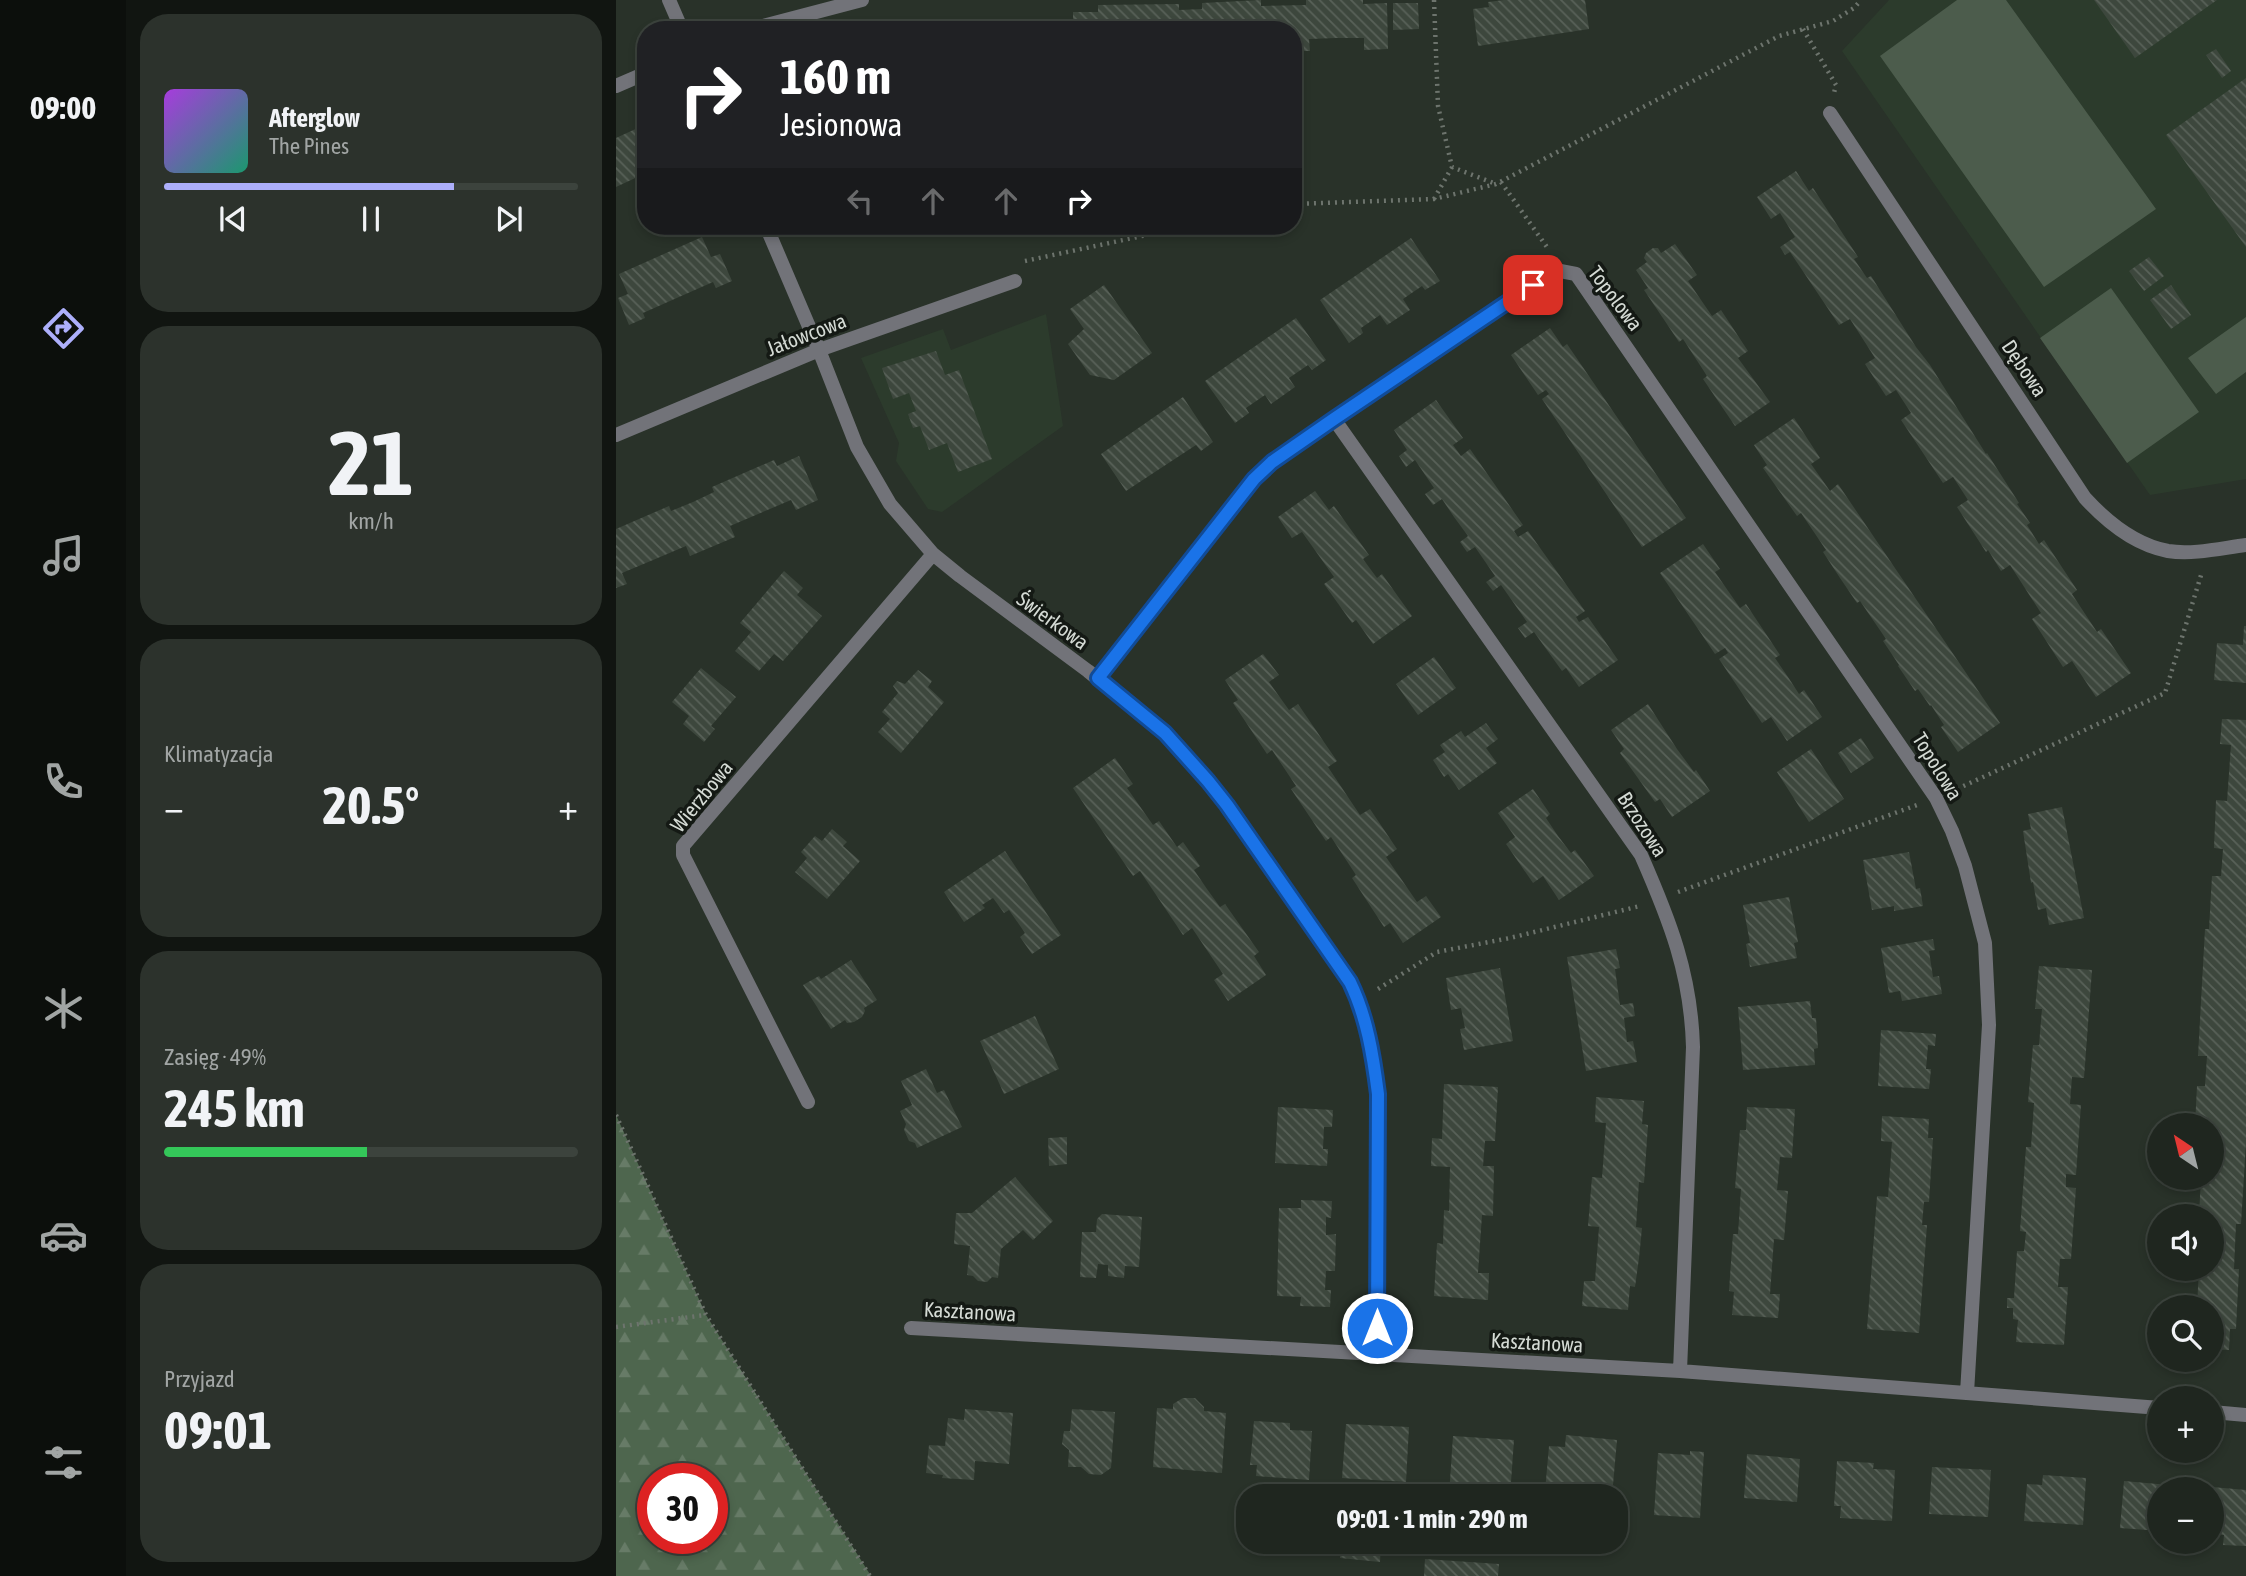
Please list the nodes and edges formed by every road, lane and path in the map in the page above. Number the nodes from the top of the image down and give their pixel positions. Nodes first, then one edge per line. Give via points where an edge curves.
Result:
1 (669, 0) edge
2 (862, 0) edge
3 (1434, 0) edge
4 (1861, 0) edge
5 (678, 21) edge
6 (782, 21) edge
7 (1803, 29) junction
8 (637, 77) edge
9 (616, 86) edge
10 (1830, 113) joint
11 (1452, 167) junction
12 (1498, 183) junction
13 (1434, 199) junction
14 (1302, 204) edge
15 (770, 235) edge
16 (1148, 235) edge
17 (1020, 263) dead end
18 (1555, 271) junction
19 (1015, 281) dead end
20 (819, 351) junction
21 (1334, 419) junction
22 (616, 435) edge
23 (2246, 545) edge
24 (2209, 549) junction
25 (933, 554) junction
26 (1098, 678) junction
27 (1936, 798) junction
28 (1661, 899) junction
29 (1359, 1000) junction
30 (808, 1102) dead end
31 (616, 1115) edge
32 (706, 1315) junction
33 (616, 1327) edge
34 (911, 1328) dead end
35 (1377, 1354) junction
36 (1680, 1371) junction
37 (1967, 1393) junction
38 (2147, 1407) edge
39 (2224, 1413) edge
40 (2246, 1415) edge
41 (870, 1576) edge

1 - 5 street
2 - 6 street
3 - 11 path via 1438,106
4 - 7 path via 1833,21
7 - 10 path via 1836,85
7 - 12 path via 1779,36
8 - 9 street
10 - 24 street, Dębowa via 2085,498 2104,519 2154,546 2168,551
11 - 12 path
11 - 13 path
12 - 13 path
12 - 18 path via 1551,253
13 - 14 path
15 - 20 street, Świerkowa
16 - 17 path
18 - 21 street
18 - 27 street, Topolowa via 1576,274
19 - 20 street, Jałowcowa
20 - 22 street, Jałowcowa
20 - 25 street, Świerkowa via 873,476
21 - 26 street via 1254,479
21 - 28 street, Brzozowa via 1641,855
23 - 24 street, Dębowa
24 - 27 path via 2165,693
25 - 26 street, Świerkowa
25 - 30 street, Wierzbowa via 683,846 683,855
26 - 29 street, Świerkowa via 1165,733 1208,781
27 - 28 path
27 - 37 street, Topolowa via 1965,866 1985,943 1989,1025
28 - 29 path via 1437,953
28 - 36 street, Brzozowa via 1675,936 1692,1011
29 - 35 street, Świerkowa via 1378,1094
31 - 32 path
32 - 33 path
32 - 41 path
34 - 35 street, Kasztanowa
35 - 36 street, Kasztanowa
36 - 37 street, Kasztanowa
37 - 38 street, Kasztanowa
39 - 40 street

